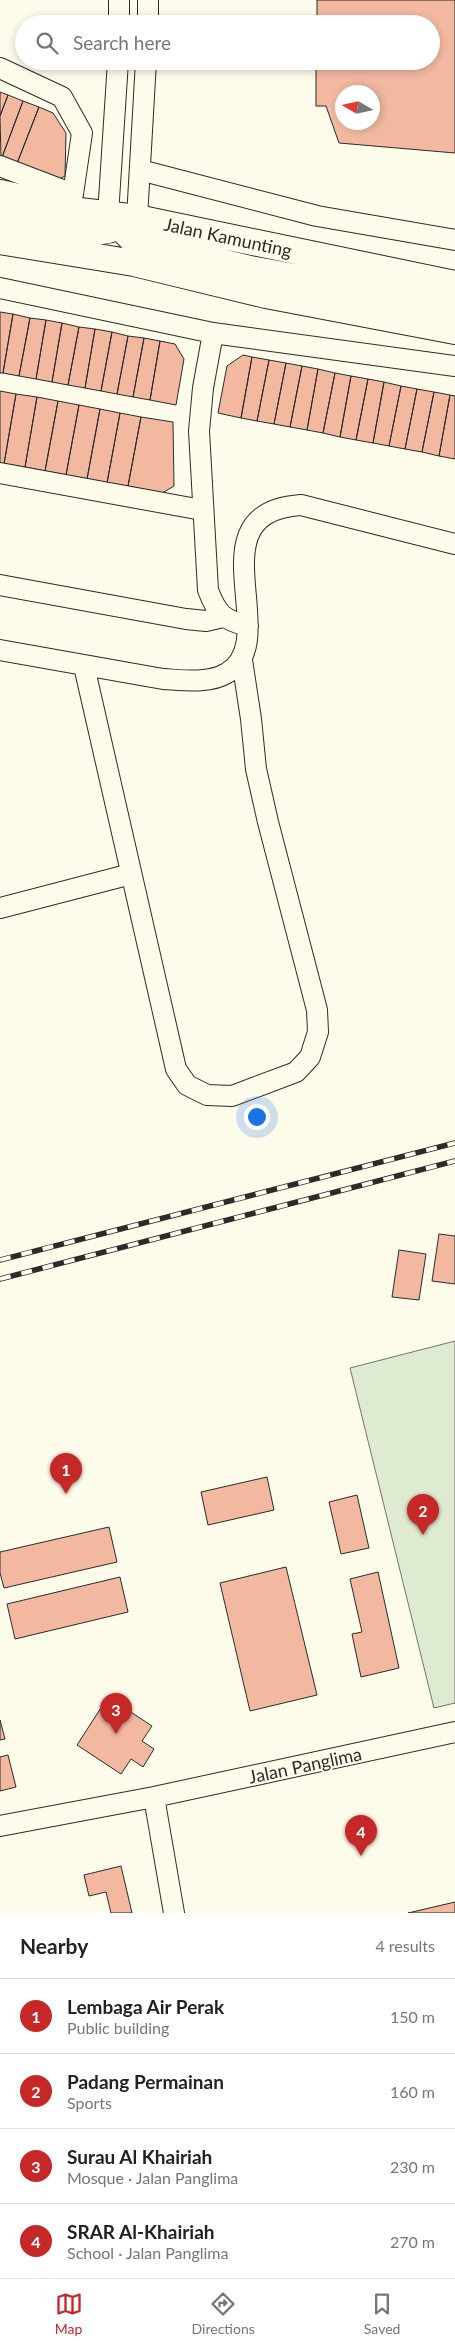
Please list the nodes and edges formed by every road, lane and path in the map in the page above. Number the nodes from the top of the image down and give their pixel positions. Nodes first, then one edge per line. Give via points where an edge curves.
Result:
1 (119, 0) edge
2 (148, 0) edge
3 (119, 15) edge
4 (148, 15) edge
5 (0, 68) edge
6 (118, 70) edge
7 (146, 70) edge
8 (0, 166) edge
9 (140, 170) junction
10 (0, 193) edge
11 (0, 216) edge
12 (121, 220) junction
13 (455, 240) edge
14 (0, 242) edge
15 (455, 284) edge
16 (0, 288) edge
17 (455, 307) edge
18 (455, 331) edge
19 (213, 333) junction
20 (455, 366) edge
21 (0, 473) edge
22 (202, 510) junction
23 (455, 544) edge
24 (0, 585) edge
25 (223, 618) junction
26 (248, 626) junction
27 (0, 650) edge
28 (242, 660) junction
29 (84, 666) junction
30 (131, 874) junction
31 (0, 908) edge
32 (455, 1732) edge
33 (154, 1797) junction
34 (0, 1826) edge
35 (174, 1913) edge

1 - 3 street
2 - 4 street
5 - 8 street via 62,96 82,133 73,194
6 - 12 street
7 - 9 street
9 - 12 street
9 - 13 street via 316,216
10 - 12 main road, Jalan Kamunting
11 - 12 main road via 76,232 95,232
12 - 15 main road, Jalan Kamunting
12 - 17 main road via 134,241 250,269
14 - 18 main road via 134,263 266,295
16 - 19 street
19 - 20 street
19 - 22 street via 199,431
21 - 22 street
22 - 25 street via 208,590
23 - 26 street via 301,505 280,506 252,530 245,547
24 - 25 street via 186,619 206,621
25 - 26 street
26 - 28 street
27 - 29 street
28 - 29 street via 227,673 188,681
28 - 30 street via 256,769 317,1010 318,1032 310,1057 296,1072 232,1096 207,1095 188,1086 176,1070
29 - 30 street
30 - 31 street
32 - 33 street, Jalan Panglima
33 - 34 street, Jalan Panglima
33 - 35 street

